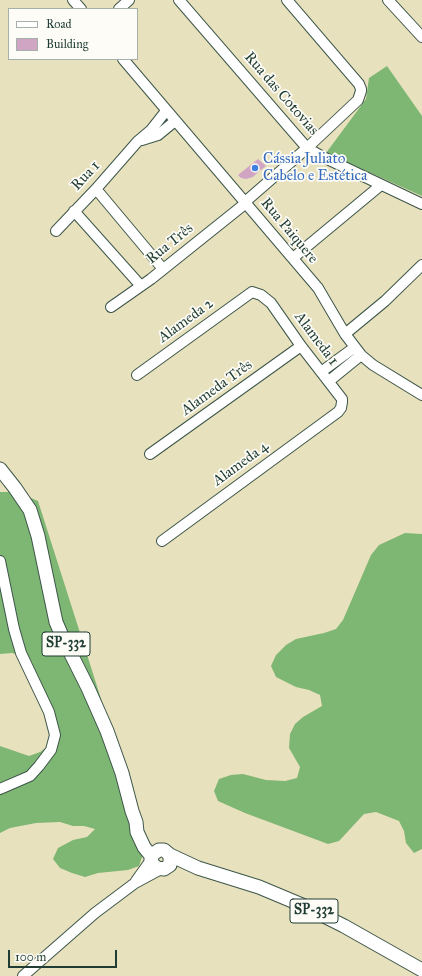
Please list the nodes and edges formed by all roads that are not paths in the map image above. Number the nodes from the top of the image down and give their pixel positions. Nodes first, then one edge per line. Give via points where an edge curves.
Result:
1 (73, 0) edge
2 (129, 0) edge
3 (180, 0) edge
4 (287, 0) edge
5 (388, 0) edge
6 (79, 8) edge
7 (120, 8) edge
8 (422, 37) edge
9 (124, 60) edge
10 (166, 111) junction
11 (175, 121) junction
12 (138, 141) junction
13 (307, 148) junction
14 (381, 185) junction
15 (96, 189) junction
16 (245, 202) junction
17 (422, 204) edge
18 (74, 211) junction
19 (56, 231) dead end
20 (293, 258) junction
21 (422, 265) edge
22 (163, 269) junction
23 (141, 286) junction
24 (252, 292) joint
25 (111, 307) dead end
26 (345, 334) junction
27 (301, 346) junction
28 (358, 351) junction
29 (321, 372) junction
30 (137, 375) dead end
31 (329, 381) junction
32 (422, 395) edge
33 (338, 412) joint
34 (150, 454) dead end
35 (0, 469) edge
36 (162, 541) dead end
37 (0, 561) edge
38 (0, 789) edge
39 (161, 860) junction
40 (422, 970) edge
41 (23, 976) edge

1 - 6 street
2 - 7 street
3 - 13 street, Rua das Cotovias
4 - 13 street, Rua Três via 362,88 358,100
5 - 8 street
9 - 10 street, Rua Paiquere
10 - 11 street, Rua Paiquere
10 - 12 street, Rua 1
11 - 12 street via 158,135
11 - 16 street, Rua Paiquere
12 - 15 street, Rua 1
13 - 14 street, Rua das Cotovias
13 - 16 street, Rua Três
14 - 17 street, Rua das Cotovias
14 - 20 street
15 - 18 street, Rua 1
15 - 22 street
16 - 20 street, Rua Paiquere
16 - 22 street, Rua Três
18 - 19 street, Rua 1
18 - 23 street
20 - 26 street, Rua Paiquere via 318,288
21 - 26 street via 385,301
22 - 23 street, Rua Três
23 - 25 street, Rua Três
24 - 27 street, Alameda 1 via 262,295 271,303
24 - 30 street, Alameda 2
26 - 28 street, Rua Paiquere
27 - 29 street, Alameda 1
27 - 34 street, Alameda Três
28 - 29 street
28 - 31 street
28 - 32 street, Rua Paiquere via 373,365
29 - 31 street, Alameda 1
31 - 33 street, Alameda 1 via 342,399
33 - 36 street, Alameda 4
35 - 39 main road, SP-332 via 30,510 56,622 107,731 136,822
37 - 38 street via 21,653 49,712 55,735 51,750 30,776
39 - 40 main road, SP-332 via 180,869 198,868 259,887 302,905
39 - 41 street

